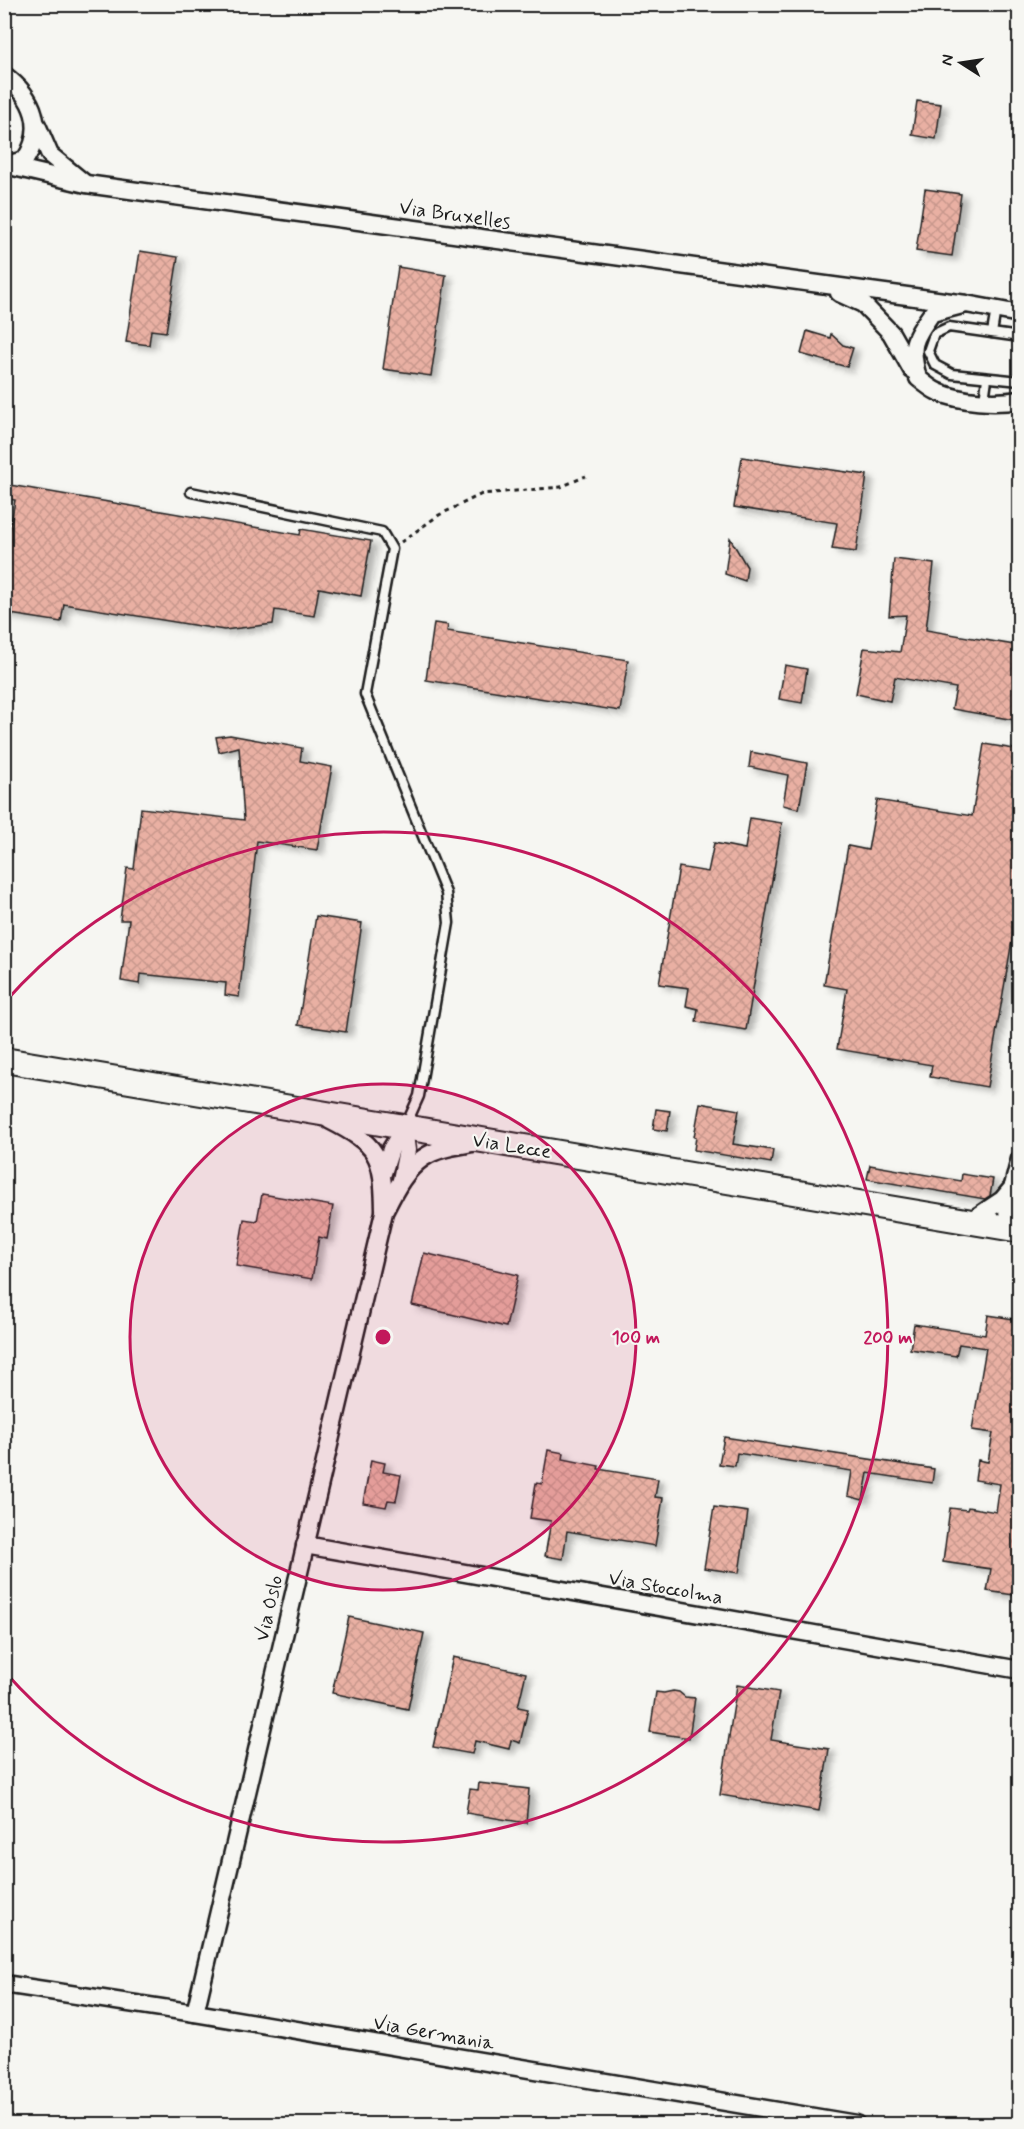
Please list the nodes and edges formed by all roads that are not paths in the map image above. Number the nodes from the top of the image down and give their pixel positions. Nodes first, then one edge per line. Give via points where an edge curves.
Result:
1 (4, 75) edge
2 (37, 126) junction
3 (5, 165) edge
4 (86, 184) junction
5 (819, 284) junction
6 (966, 304) junction
7 (996, 309) junction
8 (1018, 312) edge
9 (992, 333) junction
10 (1020, 337) edge
11 (918, 378) junction
12 (987, 379) junction
13 (1020, 381) edge
14 (1020, 400) edge
15 (992, 402) junction
16 (1020, 406) edge
17 (191, 492) dead end
18 (4, 1060) edge
19 (309, 1111) junction
20 (404, 1128) junction
21 (483, 1141) junction
22 (1020, 1159) edge
23 (383, 1173) junction
24 (401, 1179) junction
25 (1012, 1188) junction
26 (384, 1212) junction
27 (969, 1222) junction
28 (1016, 1224) edge
29 (305, 1545) junction
30 (1020, 1670) edge
31 (4, 1984) edge
32 (195, 2013) junction
33 (856, 2124) edge

1 - 2 street via 15,82 28,100
2 - 3 street via 33,147 25,160
2 - 4 street via 50,155
3 - 4 street, Via Bruxelles
4 - 5 street, Via Bruxelles
5 - 6 street, Via Bruxelles
5 - 11 street, Via Bruxelles via 863,304 891,333
6 - 7 street, Via Bruxelles
6 - 11 street, Via Bruxelles via 932,313 915,336 912,355
7 - 8 street, Via Bruxelles
7 - 9 lane
9 - 10 lane
9 - 12 lane via 949,327 934,334 928,351 935,365 952,374
11 - 15 street, Via Bruxelles via 937,392
12 - 13 lane
12 - 15 lane
14 - 15 street, Via Bruxelles
15 - 16 street, Via Bruxelles
17 - 20 lane via 382,532 392,549 365,694 446,893 449,923 419,1096
18 - 19 main road, Via Lecce
19 - 20 main road, Via Lecce
19 - 23 street via 357,1134 374,1152
20 - 21 main road, Via Lecce
20 - 23 street
20 - 24 street via 407,1150
21 - 24 street via 446,1148 423,1158
21 - 27 main road, Via Lecce
22 - 25 street
23 - 26 street
24 - 26 street
25 - 27 street via 1002,1200
25 - 28 street via 1007,1209
26 - 29 street, Via Oslo
27 - 28 main road, Via Lecce
29 - 30 street, Via Stoccolma
29 - 32 street, Via Oslo
31 - 32 street, Via Germania
32 - 33 street, Via Germania

